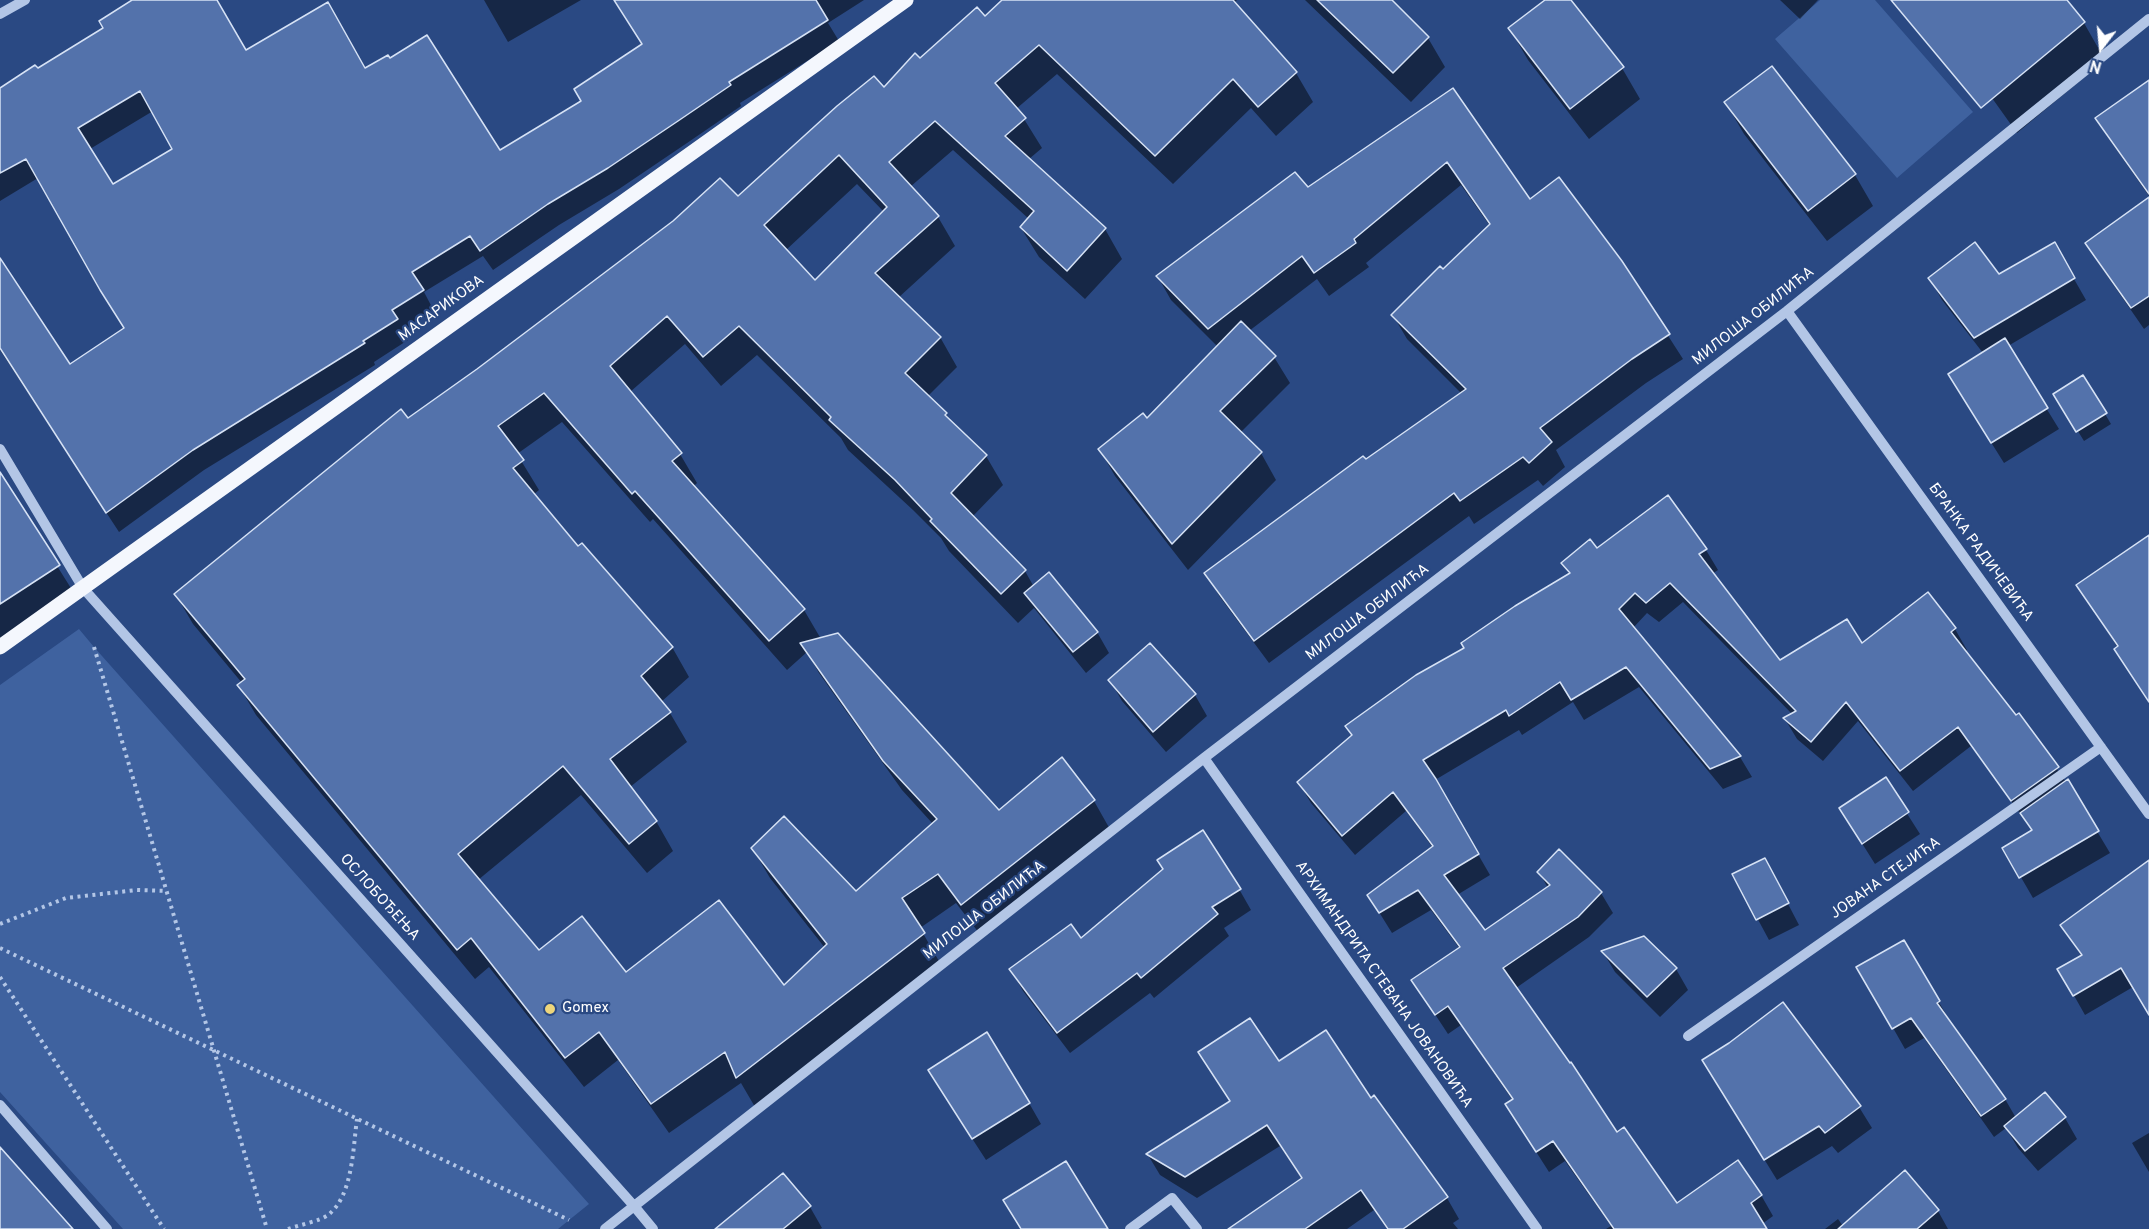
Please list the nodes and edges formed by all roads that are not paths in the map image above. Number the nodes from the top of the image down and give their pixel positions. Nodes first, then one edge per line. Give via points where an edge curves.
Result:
1 (25, 0) edge
2 (906, 0) edge
3 (0, 14) edge
4 (2149, 19) edge
5 (1787, 311) junction
6 (0, 449) edge
7 (82, 588) junction
8 (0, 647) edge
9 (2101, 747) junction
10 (1204, 758) junction
11 (2149, 814) edge
12 (1688, 1035) dead end
13 (0, 1105) edge
14 (634, 1206) junction
15 (107, 1229) edge
16 (605, 1229) edge
17 (653, 1229) edge
18 (1130, 1229) edge
19 (1197, 1229) edge
20 (1537, 1229) edge

1 - 3 street
2 - 7 main road, МАСАРИКОВА
4 - 5 street, МИЛОША ОБИЛИЋА
5 - 9 street, БРАНКА РАДИЧЕВИЋА
5 - 10 street, МИЛОША ОБИЛИЋА
6 - 7 street, ОСЛОБОЂЕЊА
7 - 8 main road, МАСАРИКОВА
7 - 14 street, ОСЛОБОЂЕЊА
9 - 11 street, БРАНКА РАДИЧЕВИЋА
9 - 12 street, ЈОВАНА СТЕЈИЋА
10 - 14 street, МИЛОША ОБИЛИЋА
10 - 20 street, АРХИМАНДРИТА СТЕВАНА ЈОВАНОВИЋА
13 - 15 street
14 - 16 street, МИЛОША ОБИЛИЋА
14 - 17 street, ОСЛОБОЂЕЊА
18 - 19 street via 1172,1198

